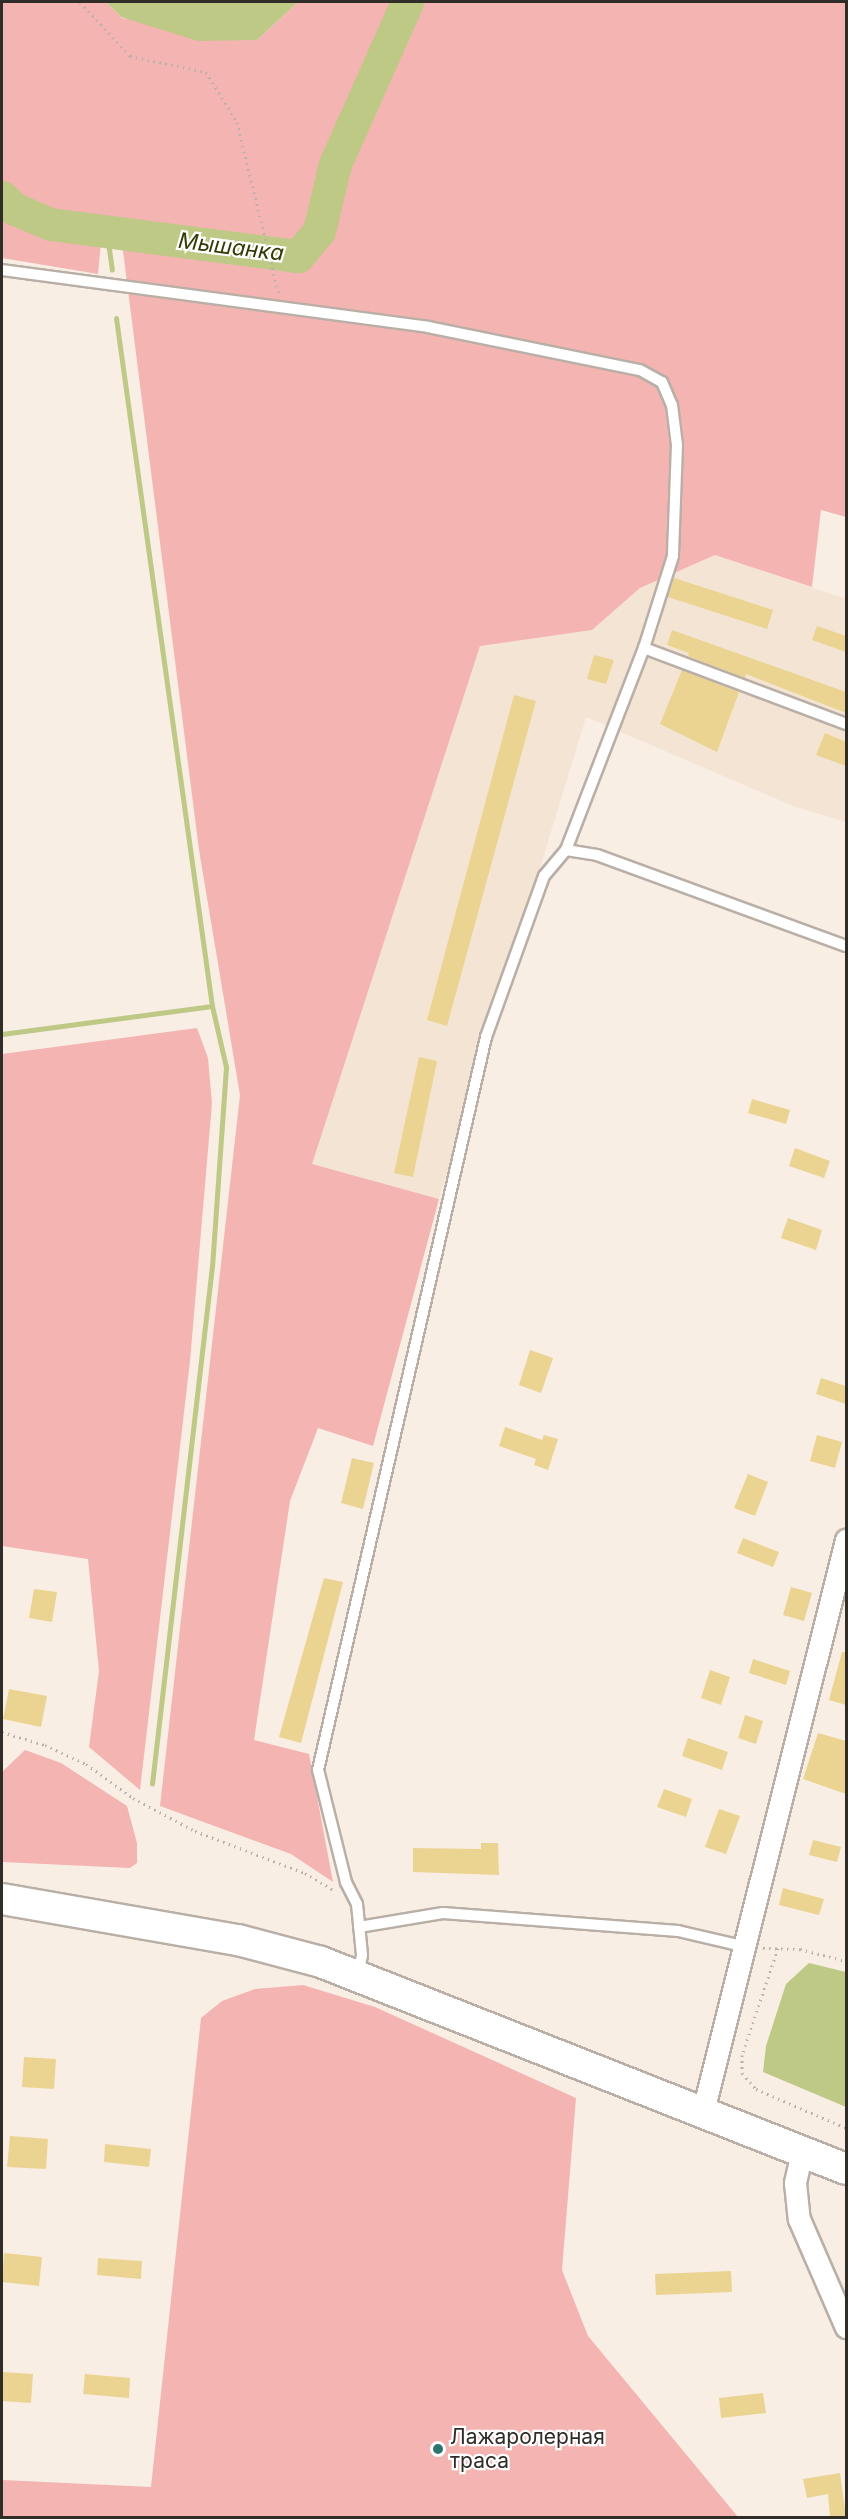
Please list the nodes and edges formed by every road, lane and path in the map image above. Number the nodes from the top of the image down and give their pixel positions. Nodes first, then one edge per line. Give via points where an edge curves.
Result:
1 (80, 2) edge
2 (2, 270) edge
3 (274, 273) dead end
4 (644, 648) junction
5 (846, 724) edge
6 (566, 850) junction
7 (846, 946) edge
8 (846, 1540) edge
9 (2, 1732) edge
10 (2, 1899) edge
11 (357, 1904) junction
12 (359, 1927) junction
13 (747, 1947) junction
14 (846, 1961) edge
15 (358, 1974) junction
16 (703, 2112) junction
17 (846, 2128) edge
18 (802, 2152) junction
19 (846, 2169) edge
20 (846, 2327) edge

1 - 3 path via 130,56 206,72 237,122
2 - 4 lane via 429,327 648,374 662,382 672,405 677,444 673,556
4 - 5 lane
4 - 6 lane
6 - 7 lane via 597,855
6 - 11 lane via 544,876 486,1038 318,1770 346,1882
8 - 13 street
9 - 11 path via 45,1745 86,1764 133,1798 195,1832 305,1873
10 - 15 main road via 238,1940
11 - 12 lane
12 - 13 lane via 443,1913 678,1931
12 - 15 lane via 362,1955
13 - 16 street
14 - 17 path via 800,1949 778,1948 742,2073 756,2089
15 - 16 main road
16 - 18 main road
18 - 19 main road
18 - 20 street via 795,2183 799,2219

